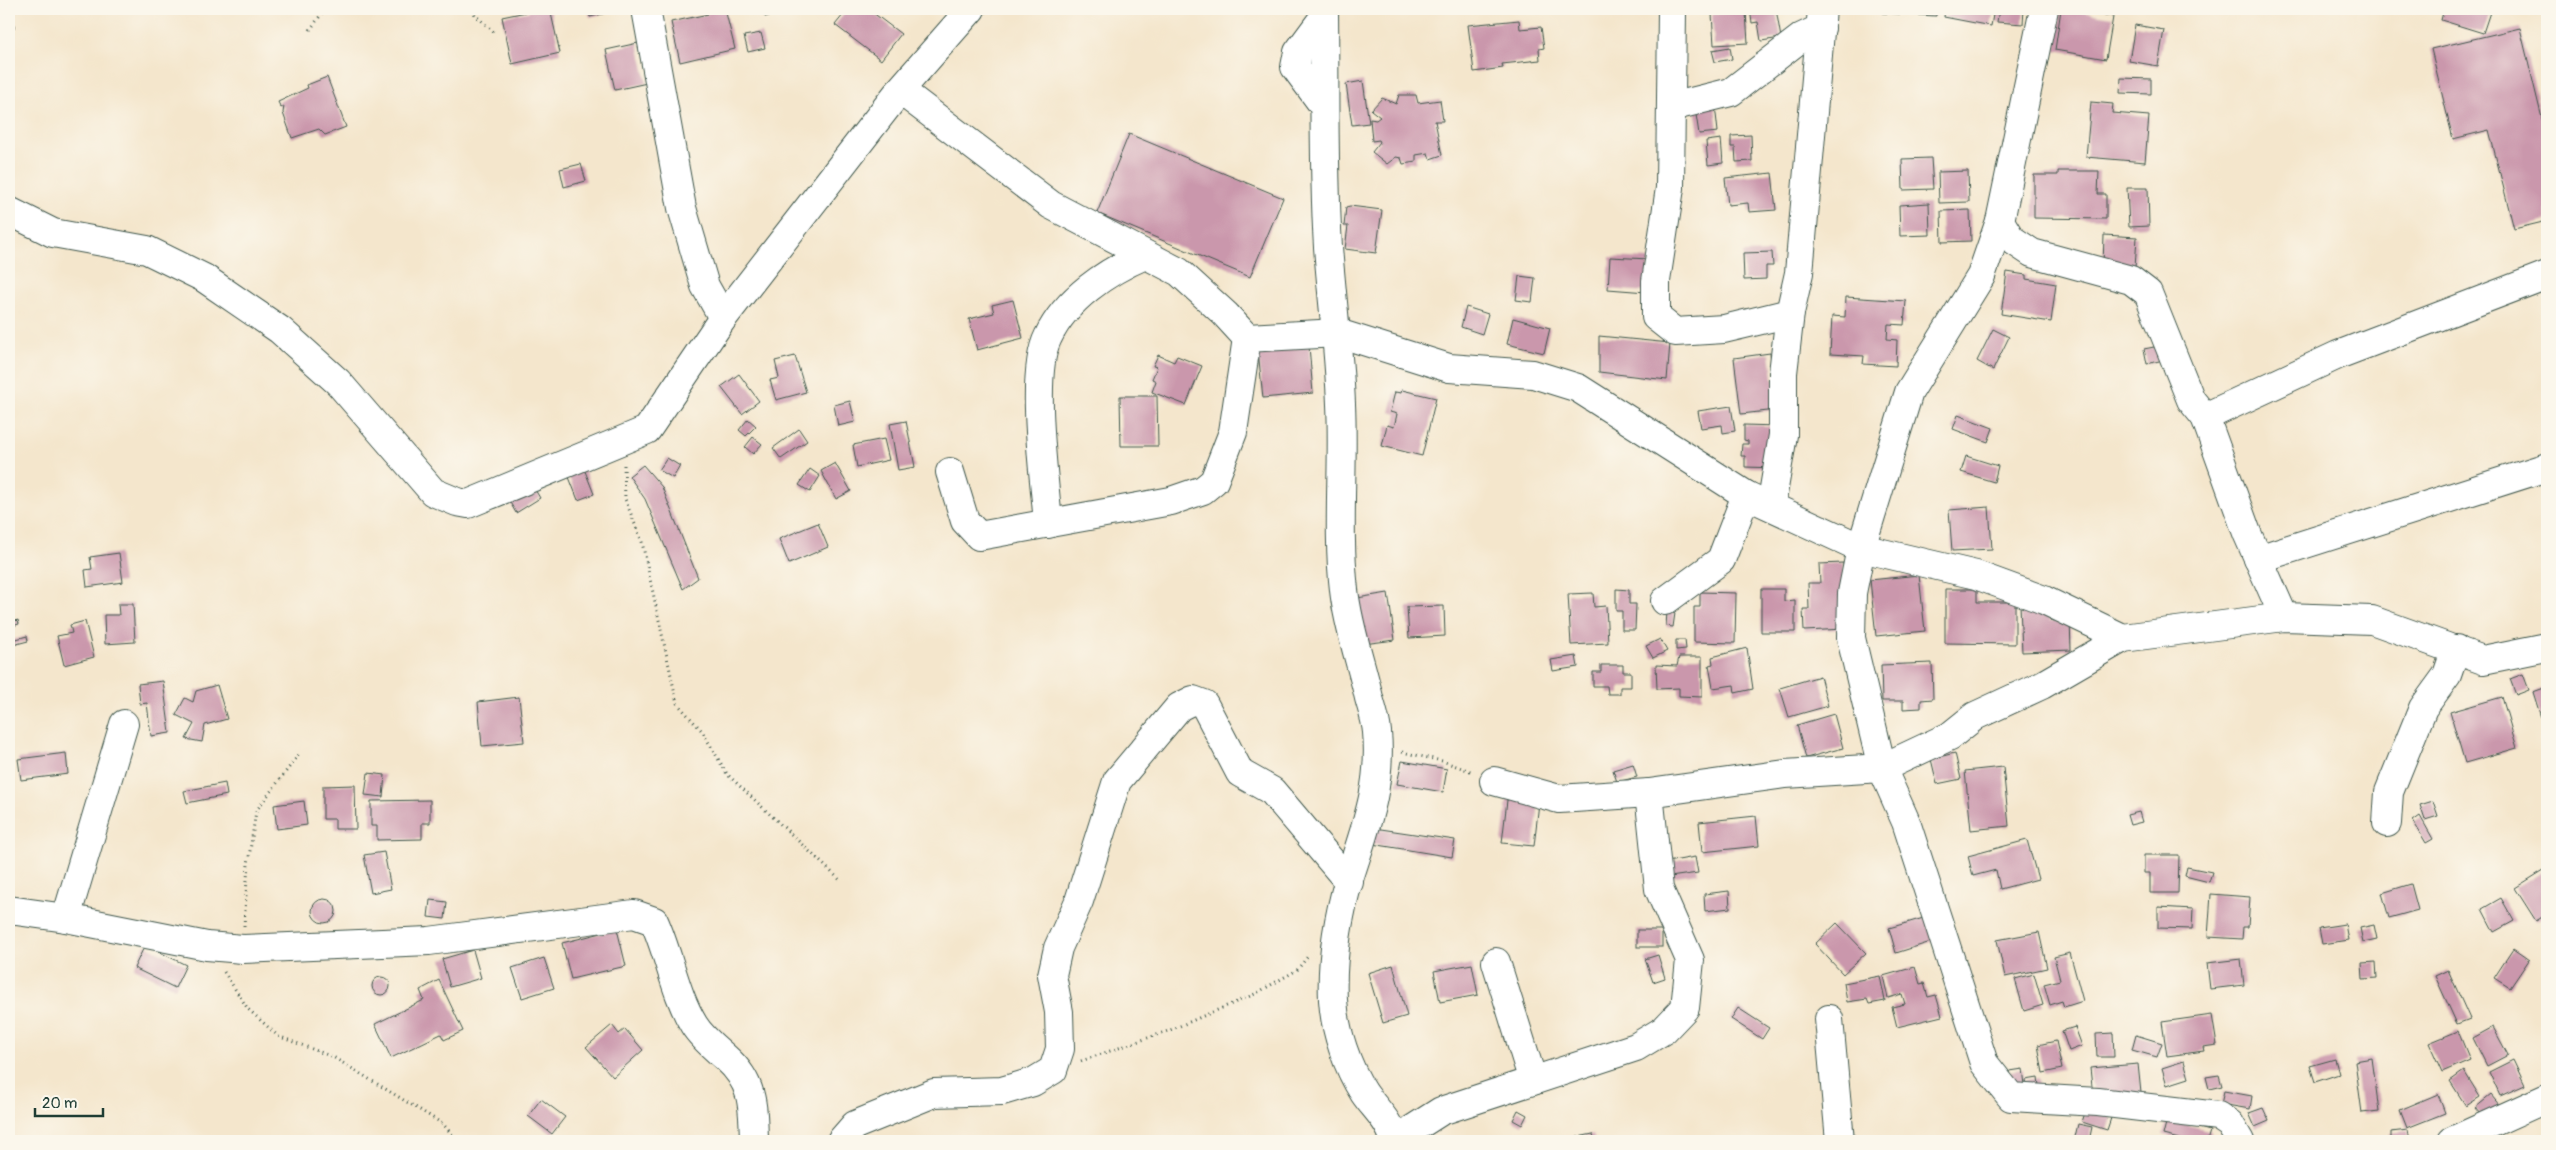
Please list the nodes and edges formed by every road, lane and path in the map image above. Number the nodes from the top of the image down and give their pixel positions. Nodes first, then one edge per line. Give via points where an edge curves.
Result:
1 (325, 9) edge
2 (473, 9) edge
3 (646, 9) edge
4 (971, 9) edge
5 (1672, 9) edge
6 (2044, 9) edge
7 (1324, 13) edge
8 (1821, 19) edge
9 (310, 30) dead end
10 (496, 34) dead end
11 (900, 90) junction
12 (1671, 107) junction
13 (9, 211) edge
14 (2000, 221) junction
15 (1145, 255) junction
16 (2547, 274) edge
17 (1790, 313) junction
18 (723, 318) junction
19 (1338, 333) junction
20 (1247, 338) junction
21 (2205, 417) junction
22 (624, 440) junction
23 (2547, 467) edge
24 (950, 472) dead end
25 (1746, 495) junction
26 (1771, 506) junction
27 (1048, 524) junction
28 (1861, 548) junction
29 (2258, 559) junction
30 (1666, 601) dead end
31 (2284, 617) junction
32 (2123, 638) junction
33 (2547, 647) edge
34 (2456, 649) junction
35 (124, 724) dead end
36 (1377, 746) junction
37 (300, 753) dead end
38 (1882, 768) junction
39 (1494, 781) joint
40 (1649, 793) junction
41 (2386, 823) dead end
42 (841, 881) dead end
43 (1349, 882) junction
44 (9, 910) edge
45 (66, 918) junction
46 (207, 946) junction
47 (1312, 948) dead end
48 (243, 949) junction
49 (1496, 962) dead end
50 (1829, 1018) dead end
51 (1053, 1070) junction
52 (1533, 1081) junction
53 (2547, 1098) edge
54 (458, 1141) edge
55 (754, 1141) edge
56 (841, 1141) edge
57 (1394, 1141) edge
58 (1840, 1141) edge
59 (2240, 1141) edge
60 (2452, 1141) edge

1 - 9 path
2 - 10 path via 475,15
3 - 18 street via 682,208 705,286
4 - 11 street
5 - 12 street
6 - 14 street
7 - 19 street via 1323,105 1328,248
8 - 12 street via 1802,38 1731,92
8 - 17 street via 1799,273
11 - 15 street via 1050,205
11 - 18 street
12 - 17 street via 1670,188 1656,281 1656,316 1675,332 1724,329
13 - 22 street via 53,233 147,250 204,278 280,330 338,382 433,492 456,502 468,504
14 - 21 street via 2011,239 2032,253 2131,280 2148,293 2190,400
14 - 28 street via 1982,276 1909,392
15 - 20 street via 1179,272
15 - 27 street via 1099,280 1061,316 1047,338 1040,368 1040,422
16 - 21 street via 2338,355
17 - 26 street via 1783,374 1783,435
18 - 22 street via 647,430
19 - 20 street
19 - 25 street via 1450,368 1534,374 1578,388
19 - 36 street via 1344,588 1349,622 1377,730
20 - 27 street via 1233,432 1214,480 1202,490 1171,501
21 - 29 street
22 - 42 path via 625,499 642,542 677,704 702,731 727,774
23 - 29 street
24 - 27 street via 965,521 979,536
25 - 26 street
25 - 30 street via 1721,560
26 - 28 street
28 - 32 street via 1976,575 2044,600
28 - 38 street via 1852,594 1850,638
29 - 31 street
31 - 32 street
31 - 34 street via 2372,620
32 - 38 street via 2042,685 1975,716 1950,736
33 - 34 street via 2483,660
34 - 41 street via 2447,675 2423,708 2390,792
35 - 45 street
36 - 39 path via 1442,760
36 - 43 street via 1372,810
37 - 48 path via 256,811 248,864
38 - 40 street via 1786,774
38 - 59 street via 1906,822 1984,1063 2012,1097 2098,1102 2218,1116 2230,1124
39 - 40 street via 1559,799
40 - 52 street via 1659,888 1690,960 1685,1008 1664,1030 1636,1047
43 - 51 street via 1272,791 1240,773 1204,704 1193,700 1179,707 1117,781 1079,901 1058,948 1052,975 1060,1012 1060,1049
43 - 57 street via 1335,939 1333,1000 1336,1018 1354,1077 1393,1133
44 - 45 street
45 - 46 street
46 - 48 street
46 - 54 path via 248,1009 278,1036 333,1057 443,1124
47 - 51 path via 1297,970 1255,994 1168,1031
48 - 55 street via 429,941 634,914 654,921 694,1025 734,1064 748,1084 753,1106
49 - 52 street
50 - 58 street
51 - 56 street via 1033,1082 1002,1090 934,1093 855,1125
52 - 57 street via 1441,1111
53 - 60 street

